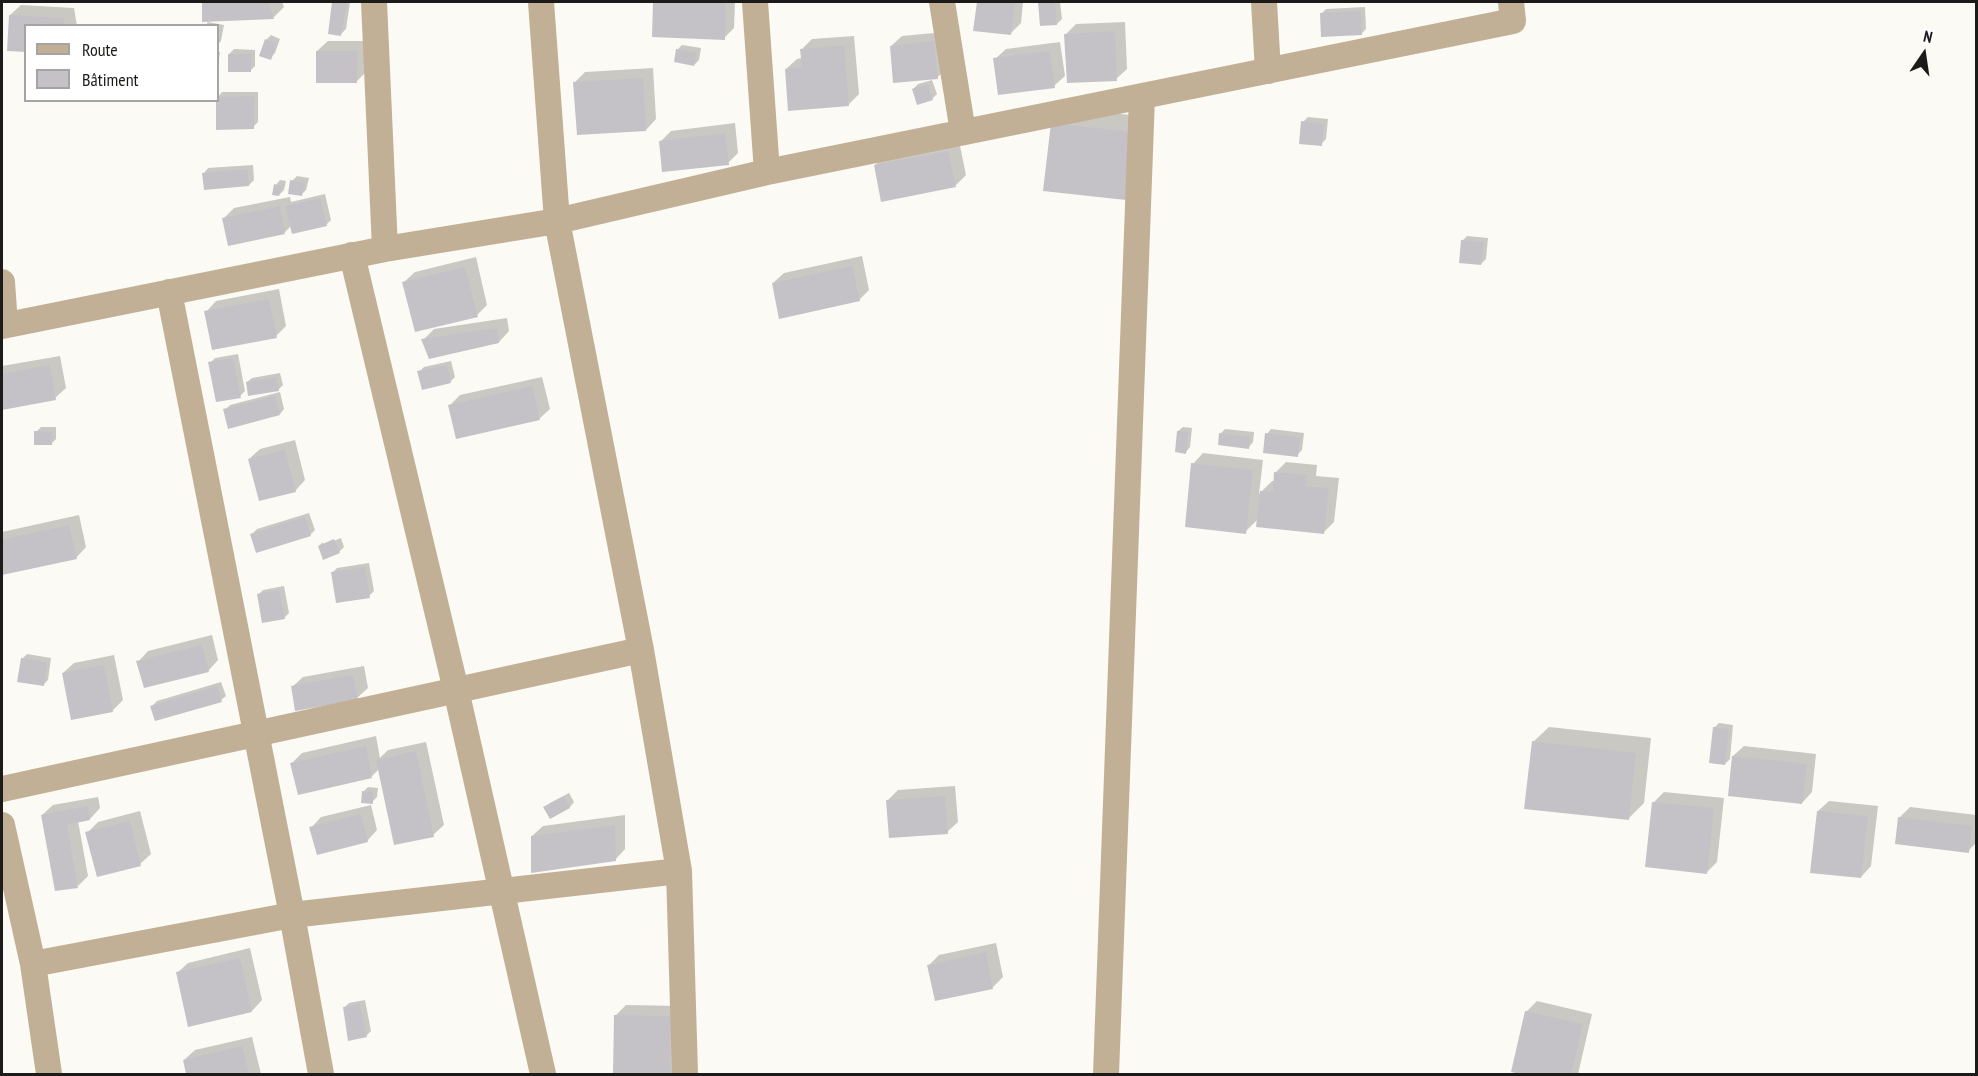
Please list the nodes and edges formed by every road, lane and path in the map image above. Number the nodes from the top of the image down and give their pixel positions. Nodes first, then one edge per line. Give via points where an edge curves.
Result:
1 (374, 2) edge
2 (541, 2) edge
3 (755, 2) edge
4 (942, 2) edge
5 (1264, 2) edge
6 (1511, 2) edge
7 (1268, 71) junction
8 (1142, 97) junction
9 (963, 132) junction
10 (767, 172) junction
11 (557, 221) junction
12 (385, 249) junction
13 (352, 255) junction
14 (2, 282) edge
15 (169, 292) junction
16 (3, 326) edge
17 (641, 650) junction
18 (456, 690) junction
19 (257, 734) junction
20 (2, 789) edge
21 (2, 825) edge
22 (679, 871) junction
23 (501, 890) junction
24 (292, 915) junction
25 (33, 964) junction
26 (49, 1074) edge
27 (321, 1074) edge
28 (543, 1074) edge
29 (685, 1074) edge
30 (1106, 1074) edge

1 - 12 street
2 - 11 street
3 - 10 street
4 - 9 street
5 - 7 street
6 - 7 street via 1513,21
7 - 8 street
8 - 9 street
8 - 30 street
9 - 10 street
10 - 11 street
11 - 12 street
11 - 17 street
12 - 13 street
13 - 15 street
13 - 18 street
14 - 16 street
15 - 16 street
15 - 19 street
17 - 18 street
17 - 22 street
18 - 19 street
18 - 23 street
19 - 20 street
19 - 24 street
21 - 25 street
22 - 23 street
22 - 29 street
23 - 24 street
23 - 28 street
24 - 25 street
24 - 27 street
25 - 26 street

